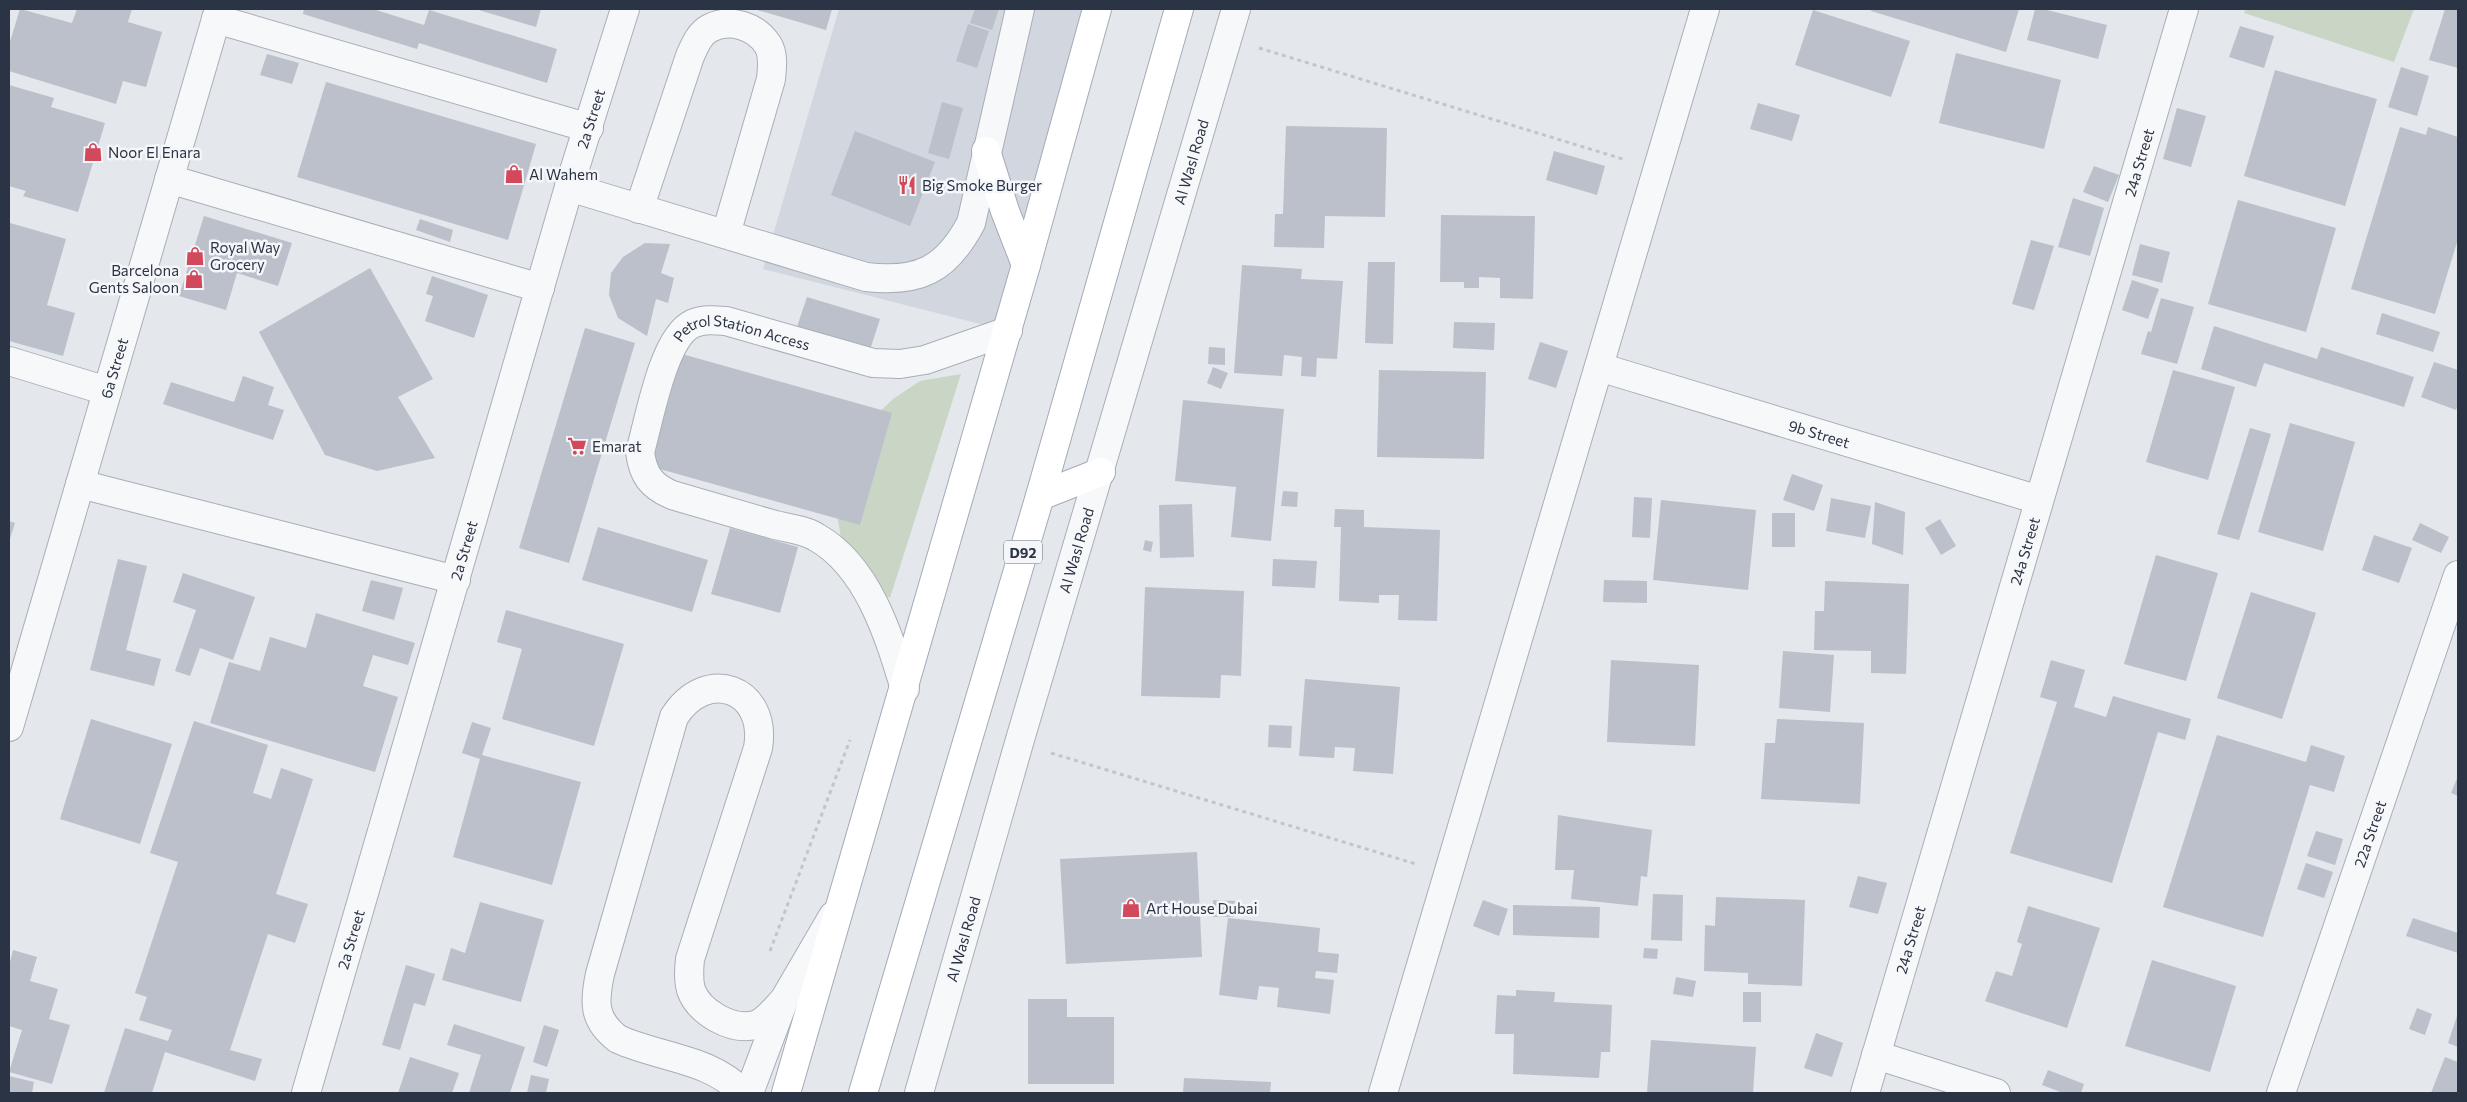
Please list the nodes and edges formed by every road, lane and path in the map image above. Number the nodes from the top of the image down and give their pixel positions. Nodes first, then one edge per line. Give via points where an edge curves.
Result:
1 (625, 9) edge
2 (1020, 9) edge
3 (1097, 9) edge
4 (1179, 9) edge
5 (1236, 9) edge
6 (1705, 9) edge
7 (2184, 9) edge
8 (217, 14) edge
9 (1227, 38) junction
10 (589, 128) junction
11 (986, 150) junction
12 (1657, 169) junction
13 (169, 179) junction
14 (569, 187) junction
15 (639, 208) junction
16 (726, 234) junction
17 (1026, 265) junction
18 (540, 288) junction
19 (1008, 331) junction
20 (9, 361) edge
21 (1599, 367) junction
22 (107, 391) junction
23 (1101, 472) junction
24 (80, 484) junction
25 (1040, 496) junction
26 (2039, 500) junction
27 (2458, 575) edge
28 (456, 580) junction
29 (905, 688) junction
30 (9, 727) edge
31 (1019, 743) junction
32 (1450, 874) junction
33 (841, 901) junction
34 (784, 1000) junction
35 (1876, 1055) junction
36 (306, 1093) edge
37 (743, 1093) edge
38 (749, 1093) edge
39 (786, 1093) edge
40 (863, 1093) edge
41 (919, 1093) edge
42 (1383, 1093) edge
43 (1865, 1093) edge
44 (1996, 1093) edge
45 (2281, 1093) edge

1 - 10 street, 2a Street
2 - 11 street
3 - 17 main road
4 - 25 main road, D92
5 - 9 street, Al Wasl Road
6 - 12 street
7 - 26 street, 24a Street
8 - 10 street
8 - 13 street, 6a Street
9 - 12 path
9 - 23 street, Al Wasl Road
10 - 14 street, 2a Street
11 - 16 street via 971,223 959,246 940,264 917,275 891,280 866,277
11 - 17 main road
12 - 21 street
13 - 18 street
13 - 22 street, 6a Street
14 - 15 street
14 - 18 street, 2a Street
15 - 16 street
15 - 16 street via 697,40 709,29 726,24 742,25 757,33 768,46 772,62 771,79
17 - 19 main road
18 - 28 street, 2a Street
19 - 29 main road
19 - 29 street, Petrol Station Access via 925,360 900,364 873,363 726,321 709,320 691,325 677,336 668,352 640,452 648,479 659,490 672,495 815,536 860,580 876,607
20 - 22 street
21 - 26 street, 9b Street
21 - 32 street
22 - 24 street, 6a Street
23 - 25 main road
23 - 31 street, Al Wasl Road
24 - 28 street
24 - 30 street, 6a Street
25 - 40 main road, D92
26 - 35 street, 24a Street
27 - 45 street, 22a Street
28 - 36 street, 2a Street
29 - 33 main road
31 - 32 path
31 - 41 street, Al Wasl Road
32 - 42 street
33 - 34 street
33 - 39 main road
34 - 37 street via 763,1021 754,1025 732,1024 707,1010 692,992 688,976 690,959 758,748 760,731 757,714 747,700 732,691 715,688 698,692 684,702 674,717 600,974 595,1002 600,1021 618,1039 698,1064 718,1073
34 - 38 street
35 - 43 street, 24a Street
35 - 44 street

